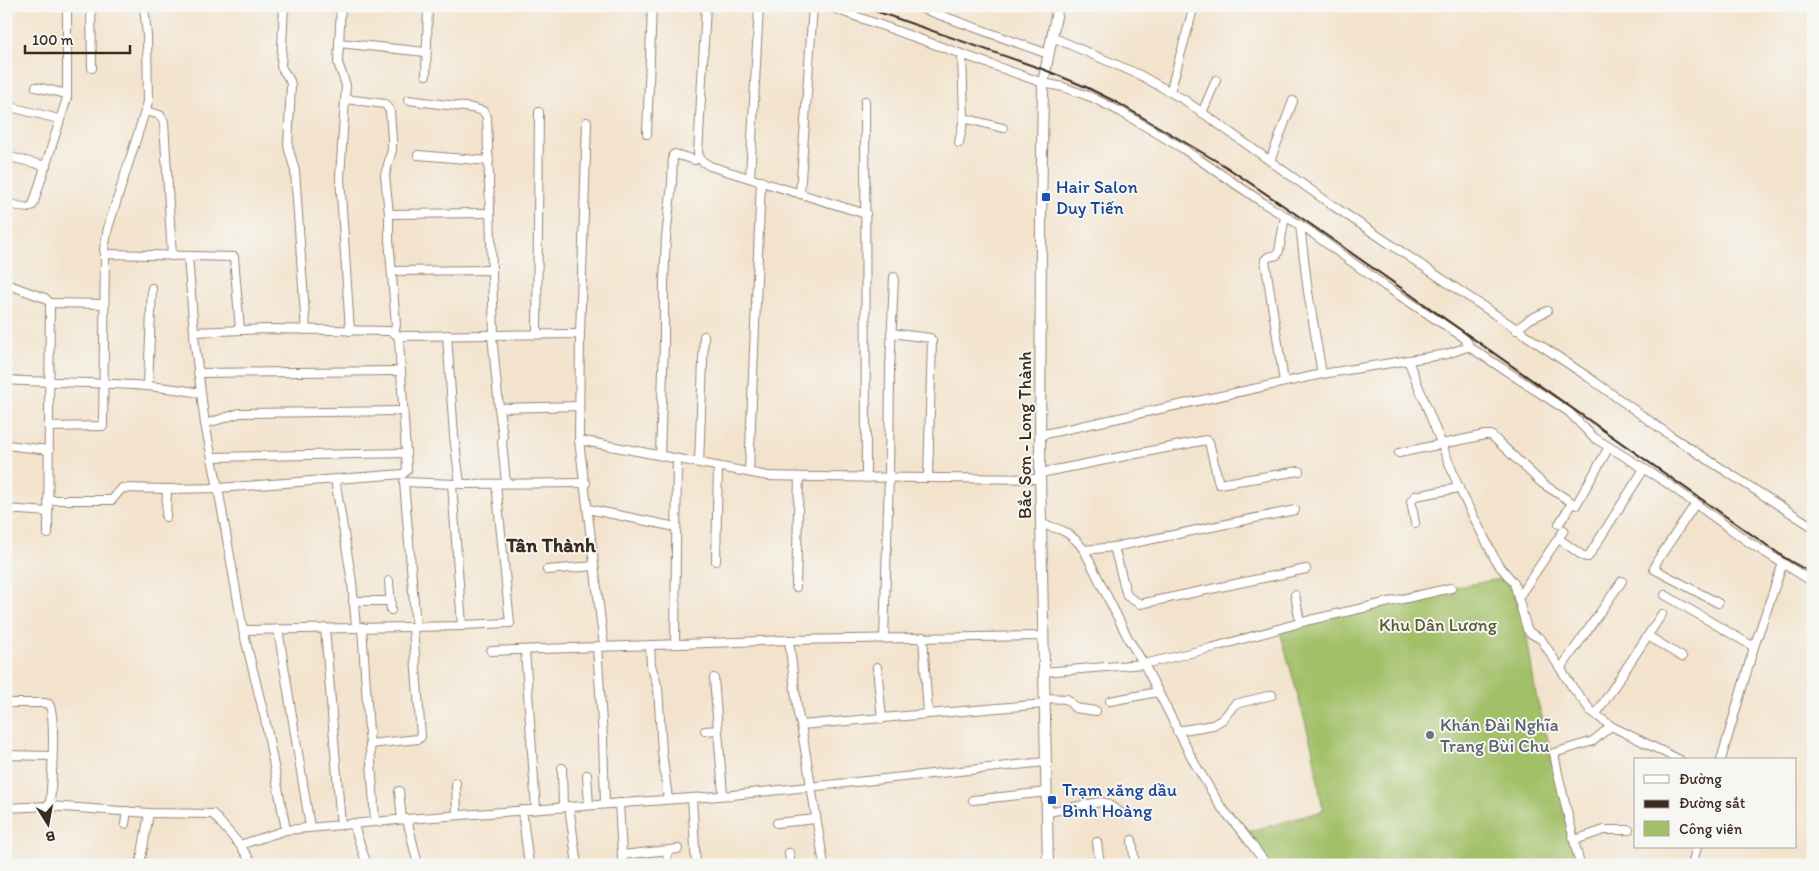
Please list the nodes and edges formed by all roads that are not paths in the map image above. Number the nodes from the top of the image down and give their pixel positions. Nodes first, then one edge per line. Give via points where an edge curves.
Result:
1 (67, 6) edge
2 (91, 6) edge
3 (144, 6) edge
4 (284, 6) edge
5 (341, 6) edge
6 (428, 6) edge
7 (652, 6) edge
8 (706, 6) edge
9 (759, 6) edge
10 (813, 6) edge
11 (827, 6) edge
12 (915, 6) edge
13 (1058, 6) edge
14 (1194, 6) edge
15 (1052, 37) junction
16 (339, 43) junction
17 (426, 52) junction
18 (1048, 54) junction
19 (962, 55) junction
20 (92, 68) dead end
21 (426, 75) dead end
22 (1216, 80) dead end
23 (1043, 83) junction
24 (36, 87) dead end
25 (1170, 92) junction
26 (67, 94) junction
27 (345, 99) junction
28 (408, 100) dead end
29 (866, 100) dead end
30 (1293, 101) dead end
31 (6, 106) edge
32 (145, 111) junction
33 (539, 112) dead end
34 (1202, 113) junction
35 (964, 118) junction
36 (59, 119) junction
37 (588, 122) dead end
38 (1003, 128) dead end
39 (647, 134) dead end
40 (959, 143) dead end
41 (418, 154) dead end
42 (6, 156) edge
43 (700, 158) junction
44 (489, 161) junction
45 (1270, 161) junction
46 (46, 166) junction
47 (750, 178) junction
48 (761, 181) junction
49 (800, 194) junction
50 (8, 203) edge
51 (490, 213) junction
52 (389, 214) junction
53 (866, 214) junction
54 (6, 215) edge
55 (1284, 216) junction
56 (1300, 225) junction
57 (105, 255) junction
58 (172, 256) junction
59 (188, 256) junction
60 (492, 270) junction
61 (392, 271) junction
62 (894, 277) dead end
63 (6, 284) edge
64 (152, 288) dead end
65 (50, 303) junction
66 (105, 304) junction
67 (1547, 311) dead end
68 (240, 330) junction
69 (306, 330) junction
70 (1516, 330) junction
71 (350, 331) junction
72 (194, 332) junction
73 (891, 333) junction
74 (396, 334) junction
75 (537, 334) junction
76 (580, 334) junction
77 (447, 335) junction
78 (493, 335) junction
79 (704, 336) dead end
80 (1468, 346) junction
81 (1408, 360) junction
82 (400, 371) junction
83 (198, 373) junction
84 (1322, 374) junction
85 (6, 380) edge
86 (1284, 382) junction
87 (49, 383) junction
88 (103, 385) junction
89 (148, 385) junction
90 (200, 393) junction
91 (579, 406) junction
92 (499, 408) junction
93 (403, 411) junction
94 (205, 424) junction
95 (49, 427) junction
96 (1040, 435) junction
97 (580, 440) junction
98 (1441, 444) junction
99 (6, 445) edge
100 (1609, 447) junction
101 (49, 450) junction
102 (406, 453) junction
103 (1399, 453) dead end
104 (660, 456) junction
105 (212, 457) junction
106 (677, 459) junction
107 (699, 463) junction
108 (718, 466) junction
109 (1644, 469) junction
110 (1299, 470) dead end
111 (749, 472) junction
112 (1040, 476) junction
113 (799, 477) junction
114 (404, 478) junction
115 (866, 478) junction
116 (889, 478) junction
117 (928, 478) junction
118 (336, 479) junction
119 (506, 483) junction
120 (586, 483) junction
121 (456, 484) junction
122 (496, 484) junction
123 (218, 488) junction
124 (1459, 488) junction
125 (167, 489) junction
126 (48, 500) junction
127 (1696, 503) junction
128 (1574, 504) junction
129 (6, 509) edge
130 (588, 510) junction
131 (1295, 510) dead end
132 (1585, 510) dead end
133 (48, 512) junction
134 (166, 517) dead end
135 (1415, 523) dead end
136 (1042, 524) junction
137 (676, 527) junction
138 (1813, 527) edge
139 (48, 534) dead end
140 (1558, 539) junction
141 (1114, 547) junction
142 (1084, 550) junction
143 (716, 561) dead end
144 (1783, 563) junction
145 (594, 566) junction
146 (1306, 569) dead end
147 (547, 570) dead end
148 (389, 581) dead end
149 (1622, 581) dead end
150 (1813, 582) edge
151 (796, 587) dead end
152 (1450, 588) dead end
153 (1294, 595) dead end
154 (1665, 595) dead end
155 (1518, 598) junction
156 (391, 601) junction
157 (354, 602) junction
158 (1718, 603) dead end
159 (391, 610) dead end
160 (1662, 614) dead end
161 (1300, 622) junction
162 (462, 626) junction
163 (359, 627) junction
164 (414, 627) junction
165 (325, 628) junction
166 (243, 630) junction
167 (278, 630) junction
168 (1043, 636) junction
169 (1648, 636) junction
170 (923, 637) junction
171 (884, 639) junction
172 (790, 640) junction
173 (675, 644) junction
174 (650, 645) junction
175 (600, 646) junction
176 (1754, 647) junction
177 (525, 650) junction
178 (491, 651) dead end
179 (1682, 658) dead end
180 (1144, 664) junction
181 (877, 666) dead end
182 (1561, 668) junction
183 (1044, 672) junction
184 (714, 678) dead end
185 (1158, 692) junction
186 (1272, 695) dead end
187 (1044, 701) junction
188 (1110, 701) dead end
189 (6, 703) edge
190 (1096, 711) dead end
191 (798, 714) junction
192 (928, 714) junction
193 (1596, 714) junction
194 (790, 715) dead end
195 (882, 718) junction
196 (801, 725) junction
197 (1611, 726) junction
198 (718, 730) junction
199 (705, 731) dead end
200 (1178, 731) junction
201 (370, 744) junction
202 (6, 755) edge
203 (52, 756) junction
204 (1676, 758) edge
205 (1722, 758) edge
206 (1045, 762) junction
207 (562, 768) dead end
208 (587, 775) dead end
209 (456, 783) dead end
210 (811, 786) junction
211 (399, 791) dead end
212 (1047, 792) junction
213 (723, 796) junction
214 (692, 798) junction
215 (668, 799) junction
216 (973, 800) dead end
217 (618, 803) junction
218 (605, 804) junction
219 (589, 805) junction
220 (50, 806) junction
221 (566, 807) junction
222 (6, 808) edge
223 (536, 809) junction
224 (522, 810) junction
225 (127, 811) junction
226 (1048, 812) junction
227 (149, 813) junction
228 (1121, 813) dead end
229 (457, 815) junction
230 (404, 819) junction
231 (816, 819) junction
232 (375, 822) junction
233 (353, 823) junction
234 (777, 823) dead end
235 (125, 824) dead end
236 (341, 824) junction
237 (310, 827) junction
238 (286, 830) junction
239 (1629, 830) dead end
240 (1132, 840) dead end
241 (1575, 840) junction
242 (1097, 842) dead end
243 (240, 845) junction
244 (1697, 848) edge
245 (678, 850) dead end
246 (667, 851) junction
247 (789, 853) dead end
248 (622, 855) junction
249 (1224, 864) edge
250 (140, 865) edge
251 (252, 865) edge
252 (367, 865) edge
253 (418, 865) edge
254 (529, 865) edge
255 (577, 865) edge
256 (622, 865) edge
257 (668, 865) edge
258 (696, 865) edge
259 (791, 865) edge
260 (824, 865) edge
261 (1048, 865) edge
262 (1100, 865) edge
263 (1135, 865) edge
264 (1177, 865) edge
265 (1267, 865) edge
266 (1580, 865) edge
267 (1692, 865) edge

1 - 26 street
2 - 20 street
3 - 32 street via 148,98
4 - 69 street via 282,68 291,82 289,150 295,171
5 - 16 street
6 - 17 street
7 - 39 street
8 - 43 street
9 - 47 street
10 - 49 street
11 - 19 street
12 - 18 street
13 - 15 main road, Bắc Sơn - Long Thành
14 - 25 street
15 - 18 main road, Bắc Sơn - Long Thành
15 - 25 street
16 - 17 street
16 - 27 street via 338,68 345,79
17 - 21 street
18 - 23 main road, Bắc Sơn - Long Thành
19 - 23 street
19 - 35 street
22 - 34 street
23 - 55 street via 1074,90 1121,112
23 - 96 main road, Bắc Sơn - Long Thành
24 - 26 street
25 - 34 street
26 - 36 street
27 - 52 street via 385,104 389,108 392,150 385,175
27 - 71 street via 340,177
28 - 44 street via 483,111 488,122
29 - 53 street
30 - 45 street
31 - 36 street
32 - 57 street via 108,228
32 - 58 street via 160,115 164,122
33 - 75 street
34 - 45 street
35 - 38 street
35 - 40 street
36 - 46 street
37 - 76 street
41 - 44 street
42 - 46 street
43 - 47 street via 710,166
43 - 104 street via 672,155 664,283
44 - 51 street
45 - 70 street
46 - 50 street via 33,205 27,208
47 - 48 street
48 - 49 street
48 - 111 street
49 - 53 street
50 - 54 street
51 - 52 street
51 - 60 street
52 - 61 street
53 - 115 street
55 - 56 street
55 - 86 street via 1279,251 1265,260
56 - 80 street via 1463,337
56 - 84 street
57 - 58 street
57 - 66 street
58 - 59 street
59 - 68 street via 234,257
59 - 72 street
60 - 61 street
60 - 78 street
61 - 74 street
62 - 73 street
63 - 65 street via 45,298
64 - 89 street
65 - 66 street
65 - 87 street
66 - 88 street
67 - 70 street via 1530,318
68 - 69 street
68 - 72 street
69 - 71 street
70 - 138 street via 1671,436
71 - 74 street
72 - 83 street
73 - 116 street
73 - 117 street via 932,340
74 - 77 street
74 - 82 street
75 - 76 street
75 - 78 street
76 - 91 street
77 - 78 street
77 - 121 street
78 - 92 street
79 - 107 street
80 - 81 street via 1448,354
80 - 100 street via 1569,412 1593,437
81 - 84 street
81 - 98 street
82 - 83 street
82 - 93 street
83 - 90 street
84 - 86 street
85 - 87 street
86 - 96 street
87 - 88 street
87 - 95 street
88 - 89 street
88 - 95 street via 103,426
89 - 90 street
90 - 94 street
91 - 92 street
91 - 97 street
92 - 119 street
93 - 94 street via 240,413
93 - 102 street
94 - 105 street
95 - 101 street
96 - 112 main road, Bắc Sơn - Long Thành
97 - 104 street
97 - 120 street
98 - 103 street
98 - 124 street
98 - 128 street via 1491,435 1543,484
99 - 101 street
100 - 109 street
100 - 128 street
101 - 126 street
102 - 105 street
102 - 114 street
104 - 106 street
105 - 123 street
106 - 107 street
106 - 137 street
107 - 108 street
108 - 111 street
108 - 143 street
109 - 127 street
109 - 140 street via 1588,556
110 - 112 street via 1220,484 1206,440
111 - 113 street
112 - 117 street
112 - 136 main road, Bắc Sơn - Long Thành
113 - 115 street
113 - 151 street
114 - 118 street
114 - 121 street
114 - 164 street
115 - 116 street
116 - 117 street
116 - 171 street
118 - 123 street
118 - 157 street
119 - 120 street
119 - 122 street
120 - 130 street
121 - 122 street
121 - 162 street
122 - 162 street via 510,623
123 - 125 street
123 - 166 street
124 - 135 street via 1415,496 1411,501
124 - 155 street via 1497,563 1512,580
125 - 126 street via 122,488 114,499 103,501
125 - 134 street
126 - 133 street
127 - 144 street
127 - 158 street via 1654,569
128 - 132 street
128 - 140 street
129 - 133 street
130 - 137 street
130 - 145 street
131 - 141 street
133 - 139 street
136 - 142 street via 1066,531
136 - 168 main road, Bắc Sơn - Long Thành
137 - 173 street
140 - 155 street
141 - 142 street
141 - 146 street via 1127,596 1140,604
142 - 180 street via 1128,640
144 - 150 street
144 - 176 street
145 - 147 street
145 - 175 street
148 - 156 street
149 - 182 street
152 - 161 street
153 - 161 street
154 - 176 street
155 - 182 street via 1527,629 1541,639
156 - 157 street
156 - 159 street
157 - 163 street
160 - 169 street
161 - 180 street
162 - 164 street
163 - 164 street
163 - 165 street
163 - 201 street
164 - 201 street via 421,737
165 - 167 street
165 - 236 street
166 - 167 street
166 - 238 street via 265,719
167 - 237 street
168 - 170 street
168 - 183 main road, Bắc Sơn - Long Thành
169 - 179 street
169 - 193 street
170 - 171 street
170 - 192 street
171 - 172 street
172 - 173 street
172 - 191 street
173 - 174 street
174 - 175 street
174 - 215 street via 651,665 658,688
175 - 177 street
175 - 218 street
176 - 205 street
177 - 178 street
177 - 223 street
180 - 183 street
180 - 185 street
181 - 195 street
182 - 193 street via 1585,705
183 - 187 main road, Bắc Sơn - Long Thành
184 - 198 street
185 - 188 street
185 - 200 street
186 - 200 street via 1235,704 1213,725
187 - 190 street via 1067,699 1075,708
187 - 192 street
187 - 206 main road, Bắc Sơn - Long Thành
189 - 203 street via 49,704 52,708
191 - 194 street
191 - 196 street
192 - 195 street
193 - 197 street
195 - 196 street
196 - 210 street
197 - 204 street
197 - 241 street via 1593,741 1554,753
198 - 199 street
198 - 213 street
200 - 265 street via 1220,807
201 - 232 street
202 - 203 street
203 - 220 street
206 - 210 street
206 - 212 main road, Bắc Sơn - Long Thành
207 - 221 street
208 - 219 street
209 - 229 street
210 - 213 street
210 - 231 street
211 - 230 street
212 - 216 street
212 - 226 main road, Bắc Sơn - Long Thành
213 - 214 street
214 - 215 street
214 - 258 street
215 - 217 street
217 - 218 street
217 - 248 street
218 - 219 street
219 - 221 street
220 - 222 street
220 - 225 street
221 - 223 street
221 - 255 street
223 - 224 street
224 - 229 street
224 - 254 street
225 - 227 street
225 - 235 street
226 - 228 street via 1100,802
226 - 261 main road, Bắc Sơn - Long Thành
227 - 243 street via 213,814
227 - 250 street
229 - 230 street
230 - 232 street
230 - 253 street
231 - 234 street
231 - 260 street
232 - 233 street
233 - 236 street
233 - 252 street
236 - 237 street
237 - 238 street
238 - 243 street
239 - 241 street via 1604,830
240 - 263 street
241 - 266 street
242 - 262 street
243 - 251 street
244 - 267 street
245 - 246 street
246 - 248 street
246 - 257 street
247 - 259 street
248 - 256 street
249 - 264 street

